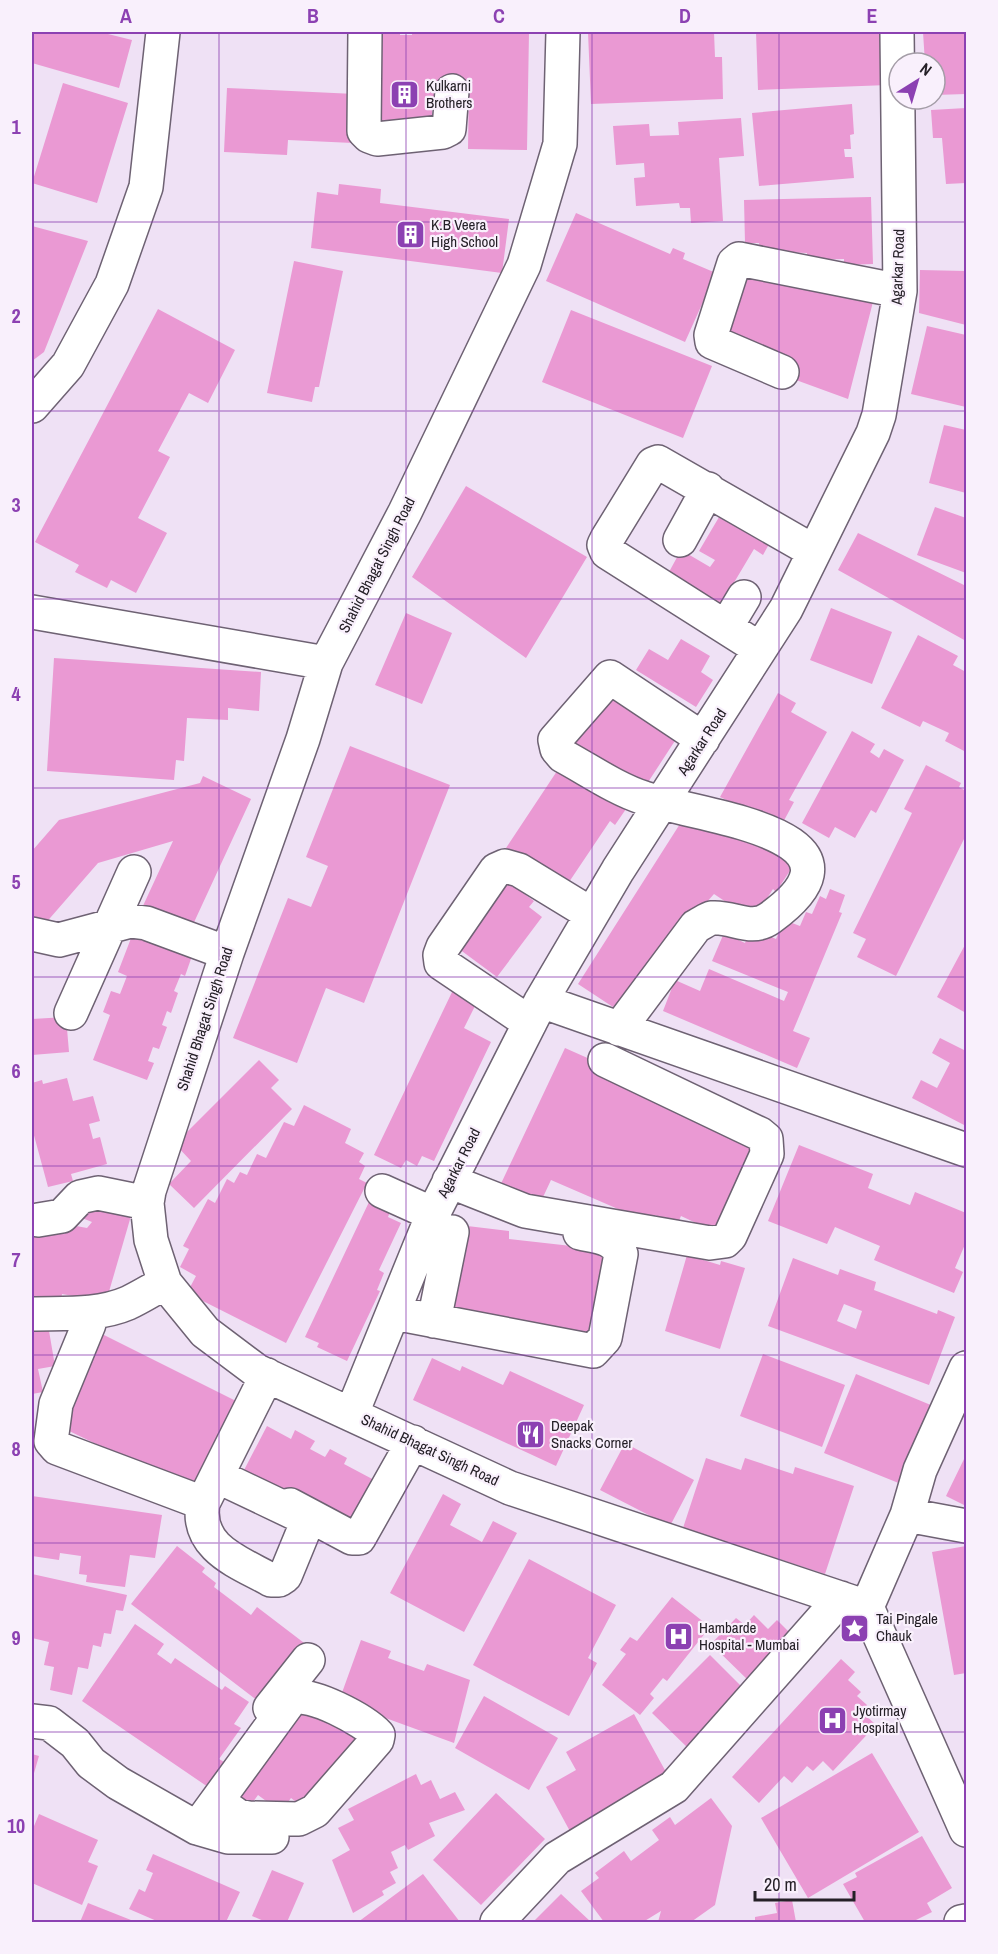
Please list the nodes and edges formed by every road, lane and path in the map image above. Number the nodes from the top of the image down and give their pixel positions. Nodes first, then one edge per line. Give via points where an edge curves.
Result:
1 (164, 32) edge
2 (365, 32) edge
3 (563, 32) edge
4 (897, 32) edge
5 (452, 91) dead end
6 (900, 291) junction
7 (782, 372) dead end
8 (32, 406) edge
9 (708, 489) junction
10 (680, 540) dead end
11 (813, 551) junction
12 (744, 597) dead end
13 (32, 612) edge
14 (726, 627) junction
15 (760, 649) junction
16 (326, 663) junction
17 (703, 739) junction
18 (663, 802) junction
19 (134, 872) dead end
20 (591, 914) junction
21 (108, 928) junction
22 (32, 934) edge
23 (226, 953) junction
24 (535, 1012) junction
25 (71, 1013) dead end
26 (619, 1029) junction
27 (669, 1046) junction
28 (606, 1060) dead end
29 (651, 1082) junction
30 (966, 1150) edge
31 (382, 1191) dead end
32 (147, 1203) junction
33 (444, 1207) junction
34 (38, 1220) dead end
35 (165, 1282) junction
36 (394, 1313) junction
37 (32, 1314) edge
38 (434, 1321) junction
39 (89, 1324) dead end
40 (966, 1368) edge
41 (272, 1378) junction
42 (352, 1413) junction
43 (412, 1442) junction
44 (907, 1515) junction
45 (966, 1526) edge
46 (854, 1603) junction
47 (308, 1659) dead end
48 (32, 1721) edge
49 (217, 1802) junction
50 (316, 1823) dead end
51 (192, 1825) junction
52 (966, 1830) edge
53 (966, 1921) edge
54 (496, 1923) edge
55 (961, 1923) edge

1 - 8 street via 143,198 106,294 68,365
2 - 5 street via 364,131 369,136 377,139 449,129
3 - 16 street, Shahid Bhagat Singh Road via 560,144 524,265 405,512
4 - 6 street, Agarkar Road
6 - 7 street via 739,259 734,263 712,342
6 - 11 street, Agarkar Road via 873,433
9 - 10 street
9 - 11 street
9 - 14 street via 665,464 653,464 604,545 607,552
11 - 15 street, Agarkar Road via 786,609
12 - 14 street
13 - 16 street
14 - 15 street
15 - 17 street, Agarkar Road
16 - 23 street, Shahid Bhagat Singh Road via 303,739
17 - 18 street, Agarkar Road
17 - 18 street via 610,677 555,740 556,749 563,756 644,798
18 - 20 street, Agarkar Road
18 - 26 street via 720,816 779,838 801,852 809,866 809,876 802,888 769,919 754,925 712,918 696,927
19 - 21 street
20 - 24 street, Agarkar Road
20 - 24 street via 519,870 505,866 496,870 443,947 441,963
21 - 22 street via 59,940
21 - 23 street via 130,921 146,923
21 - 25 street
23 - 32 street, Shahid Bhagat Singh Road
24 - 26 street
24 - 33 street, Agarkar Road
26 - 27 street
27 - 29 street
27 - 30 street
28 - 29 street
29 - 33 street via 766,1139 767,1155 725,1241 710,1243 525,1210
31 - 33 street
32 - 34 street via 98,1193 80,1197 62,1216
32 - 35 street, Shahid Bhagat Singh Road via 151,1240
33 - 36 street, Agarkar Road
33 - 38 street
33 - 38 street via 610,1240 621,1254 605,1338 593,1351
35 - 37 street via 112,1309
35 - 41 street, Shahid Bhagat Singh Road via 204,1332
36 - 38 street
36 - 42 street, Agarkar Road
39 - 41 street via 56,1404 51,1441 57,1448 210,1489
40 - 44 street via 920,1470
41 - 42 street, Shahid Bhagat Singh Road
41 - 43 street via 234,1473 352,1538 363,1535
42 - 43 street, Shahid Bhagat Singh Road
43 - 46 street, Shahid Bhagat Singh Road via 510,1488
44 - 45 street
44 - 46 street
46 - 52 street
46 - 54 street via 674,1787 557,1858
47 - 51 street via 258,1722
48 - 51 street via 49,1723 118,1783
49 - 49 street via 292,1698 299,1695 355,1718 378,1735 315,1811 299,1819 238,1816
49 - 51 street
50 - 51 street via 302,1831 274,1837 228,1837
53 - 55 street

